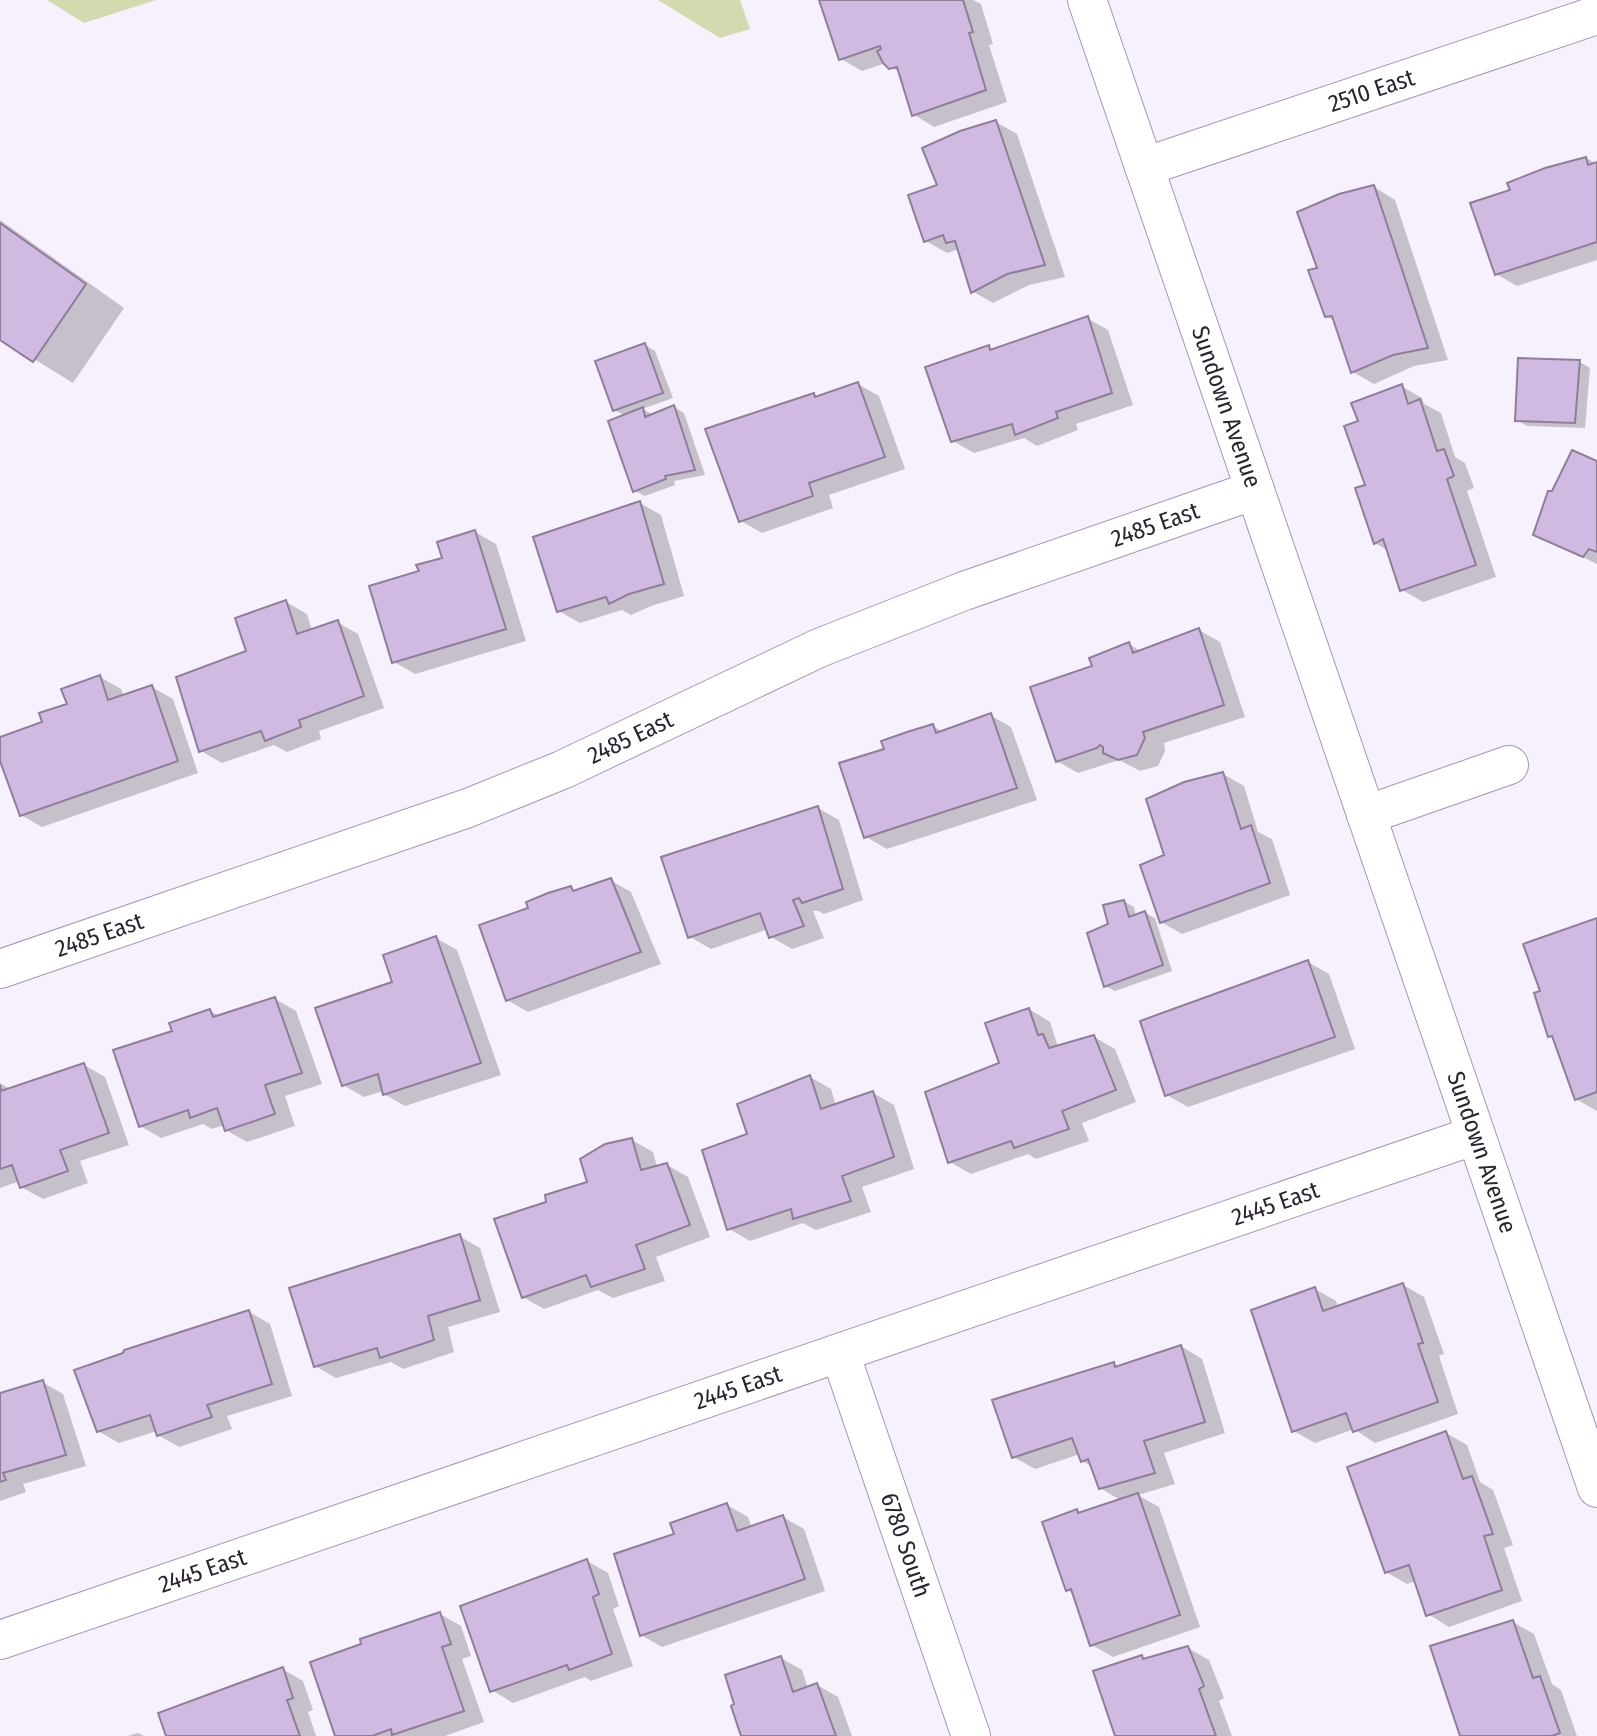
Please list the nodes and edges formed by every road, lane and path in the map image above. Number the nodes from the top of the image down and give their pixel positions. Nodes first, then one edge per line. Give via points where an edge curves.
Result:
1 (1087, 0) edge
2 (1597, 15) edge
3 (1144, 167) junction
4 (1255, 490) junction
5 (1508, 765) dead end
6 (1366, 815) junction
7 (0, 969) edge
8 (1476, 1135) junction
9 (841, 1353) junction
10 (1597, 1488) edge
11 (0, 1640) edge
12 (971, 1736) edge

1 - 3 street, Sundown Avenue
2 - 3 street, 2510 East
3 - 4 street, Sundown Avenue
4 - 6 street, Sundown Avenue
4 - 7 street, 2485 East via 964,591 819,648 562,770 468,808
5 - 6 street
6 - 8 street, Sundown Avenue
8 - 9 street, 2445 East
8 - 10 street, Sundown Avenue
9 - 11 street, 2445 East
9 - 12 street, 6780 South

